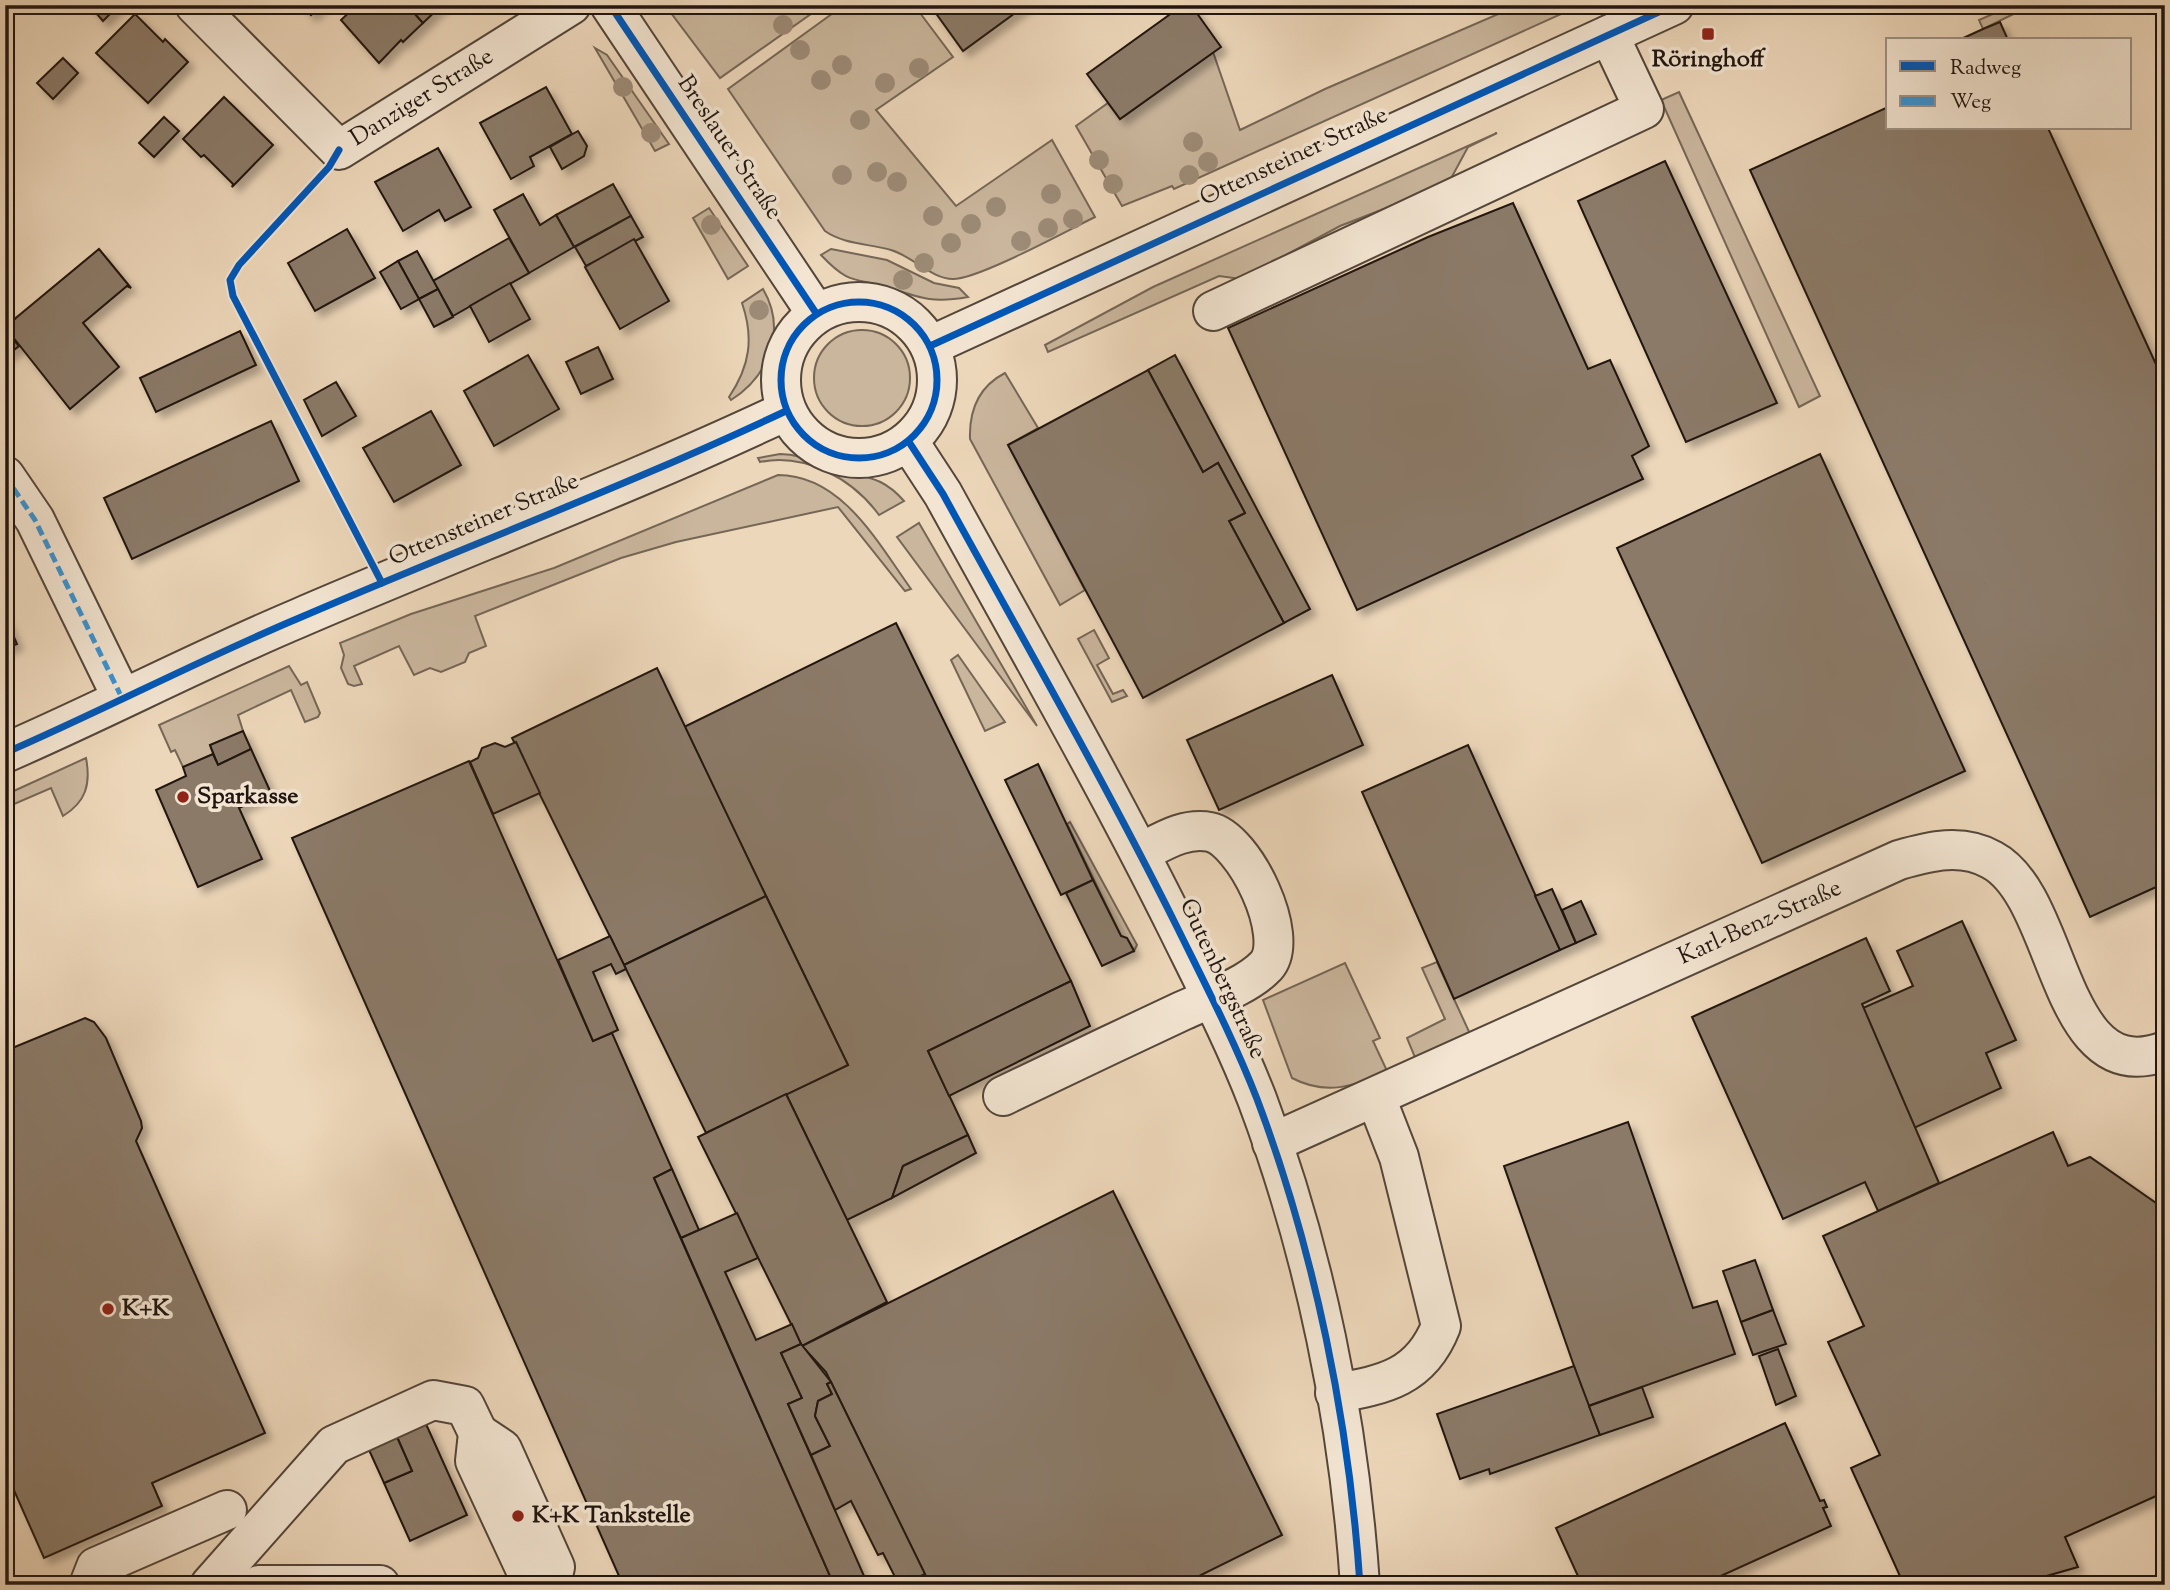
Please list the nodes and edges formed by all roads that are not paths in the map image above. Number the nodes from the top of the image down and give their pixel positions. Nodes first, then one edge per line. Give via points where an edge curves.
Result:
1 (195, 5) edge
2 (571, 5) edge
3 (610, 5) edge
4 (1674, 5) edge
5 (1609, 35) junction
6 (1213, 311) dead end
7 (816, 313) junction
8 (930, 346) junction
9 (786, 411) junction
10 (909, 442) junction
11 (5, 476) edge
12 (121, 698) junction
13 (5, 753) edge
14 (1140, 853) junction
15 (1212, 997) junction
16 (2165, 1051) edge
17 (1003, 1096) dead end
18 (1376, 1098) junction
19 (1272, 1143) junction
20 (1335, 1394) junction
21 (478, 1433) junction
22 (228, 1510) dead end
23 (89, 1585) edge
24 (210, 1585) edge
25 (259, 1585) edge
26 (380, 1585) edge
27 (528, 1585) edge
28 (542, 1585) edge
29 (1360, 1585) edge

1 - 2 street, Danziger Straße via 339,150
3 - 7 street, Breslauer Straße
4 - 5 street, Ottensteiner Straße
5 - 6 street via 1644,109
5 - 8 street, Ottensteiner Straße
7 - 8 street via 862,302 888,307 914,324
7 - 9 street via 796,332 784,354 780,381
8 - 10 street via 937,371 936,398 926,421
9 - 10 street via 801,434 823,450 848,457 876,457
9 - 12 street, Ottensteiner Straße
10 - 14 street, Gutenbergstraße via 943,494
11 - 12 street via 35,520
12 - 13 street, Ottensteiner Straße via 93,716
14 - 15 street, Gutenbergstraße
14 - 15 street via 1180,833 1197,831 1224,838 1240,854 1274,923 1276,939 1269,963 1260,972
15 - 17 street
15 - 19 street, Gutenbergstraße
16 - 18 street, Karl-Benz-Straße via 2135,1058 2106,1050 2074,1003 2030,903 2014,879 1994,860 1964,850 1931,850 1899,860
18 - 19 street, Karl-Benz-Straße
18 - 20 street via 1399,1157 1441,1326 1433,1346 1414,1368 1368,1388
19 - 20 street, Gutenbergstraße via 1311,1275
20 - 29 street, Gutenbergstraße
21 - 24 street via 465,1406 433,1400 334,1445
21 - 27 street via 475,1461
21 - 28 street via 502,1449 555,1567 552,1580
22 - 23 street via 96,1567
25 - 26 street

